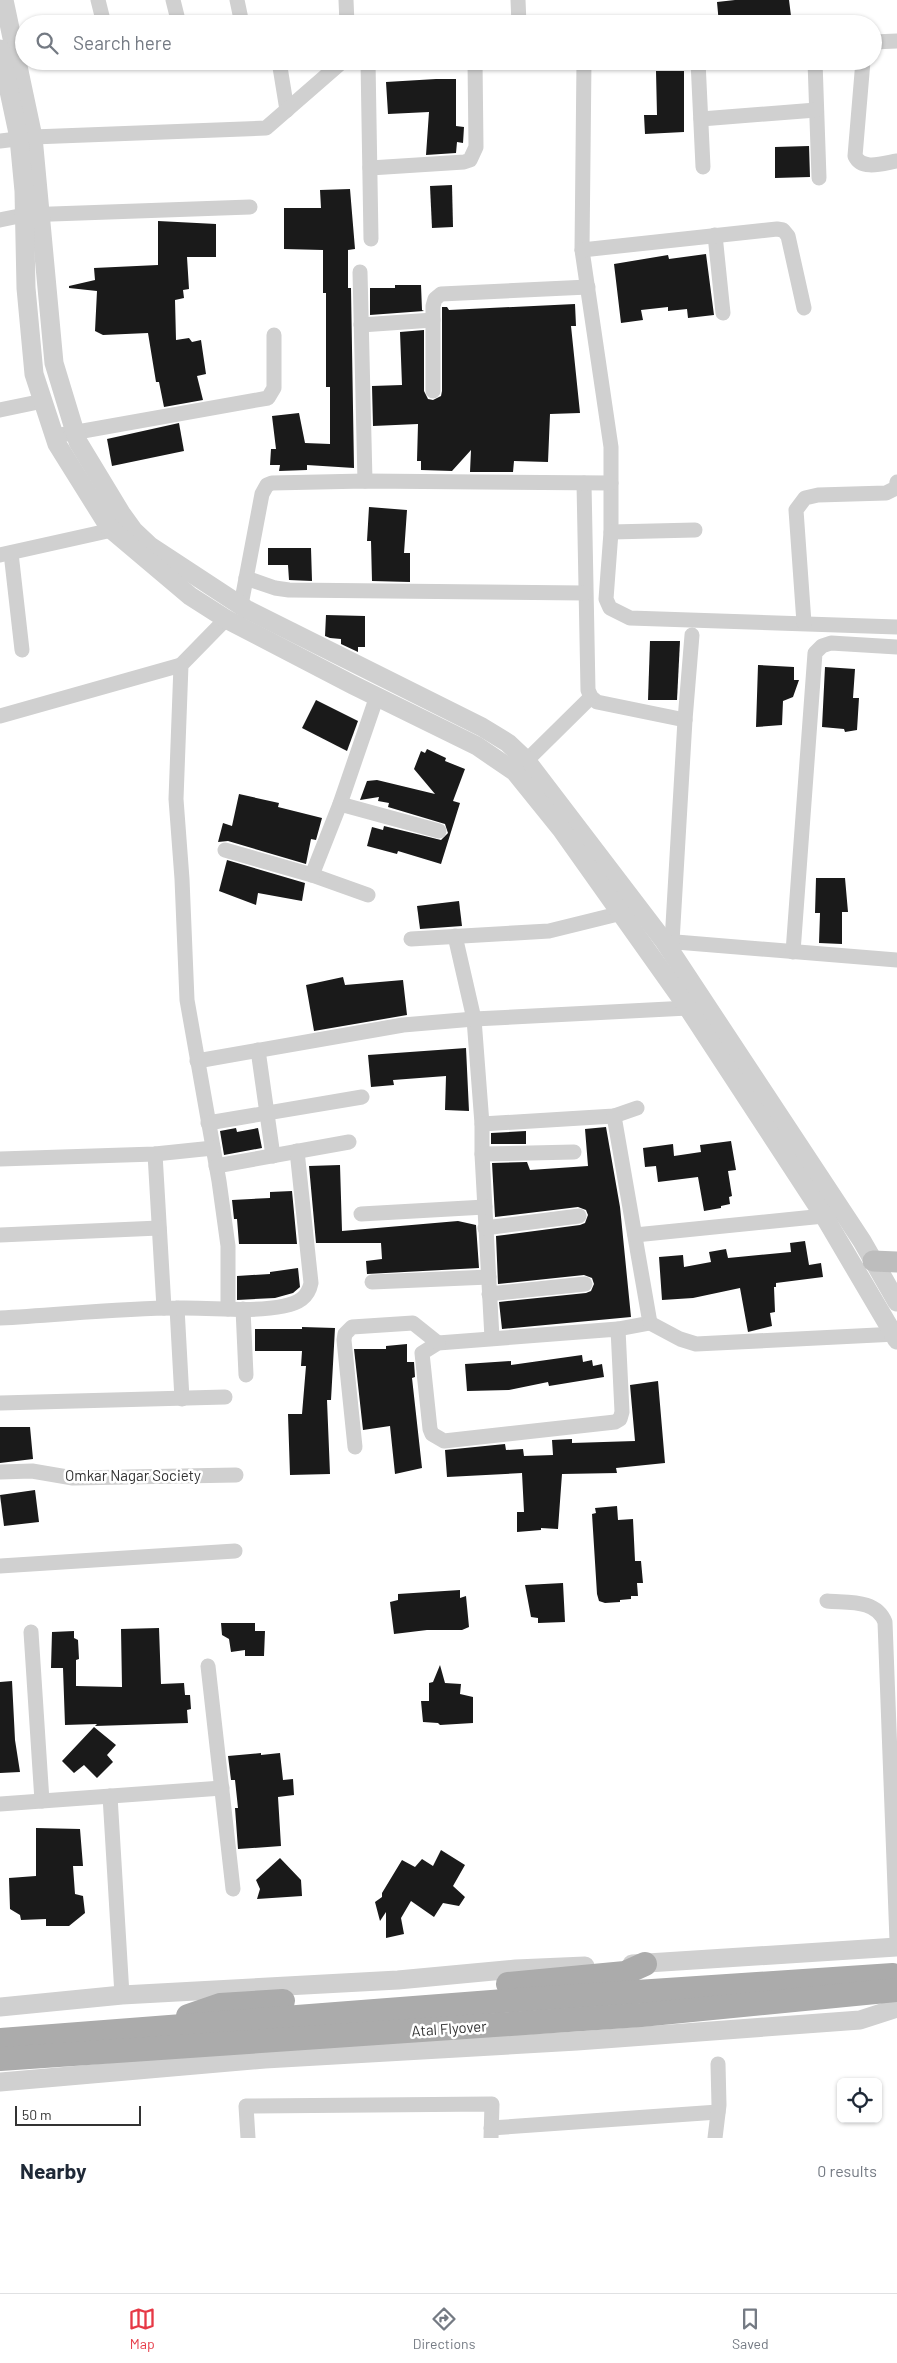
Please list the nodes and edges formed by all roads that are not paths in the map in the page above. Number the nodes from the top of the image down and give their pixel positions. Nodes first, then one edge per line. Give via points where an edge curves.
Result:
1 (4, 0) edge
2 (98, 0) edge
3 (173, 0) edge
4 (237, 0) edge
5 (346, 0) edge
6 (518, 0) edge
7 (102, 15) edge
8 (177, 15) edge
9 (240, 15) edge
10 (346, 15) edge
11 (519, 15) edge
12 (897, 41) edge
13 (882, 42) edge
14 (13, 49) edge
15 (15, 63) edge
16 (16, 70) edge
17 (280, 70) edge
18 (333, 70) edge
19 (368, 70) edge
20 (475, 70) edge
21 (584, 70) edge
22 (698, 70) edge
23 (815, 70) edge
24 (862, 70) edge
25 (287, 110) junction
26 (816, 110) junction
27 (701, 119) junction
28 (26, 137) junction
29 (0, 141) edge
30 (897, 161) edge
31 (703, 167) dead end
32 (370, 168) junction
33 (819, 178) dead end
34 (250, 207) dead end
35 (32, 215) junction
36 (0, 220) edge
37 (716, 235) junction
38 (371, 239) dead end
39 (582, 250) junction
40 (360, 272) dead end
41 (588, 287) junction
42 (804, 308) dead end
43 (723, 313) dead end
44 (433, 320) junction
45 (361, 325) junction
46 (274, 335) dead end
47 (433, 391) dead end
48 (43, 401) junction
49 (0, 410) edge
50 (74, 431) junction
51 (55, 436) junction
52 (365, 481) junction
53 (897, 482) edge
54 (584, 483) junction
55 (611, 483) junction
56 (121, 528) junction
57 (695, 530) dead end
58 (611, 532) junction
59 (5, 554) edge
60 (246, 578) junction
61 (585, 592) junction
62 (241, 606) junction
63 (226, 619) junction
64 (804, 623) junction
65 (897, 627) edge
66 (692, 635) dead end
67 (897, 647) edge
68 (22, 650) dead end
69 (181, 665) junction
70 (377, 696) junction
71 (591, 697) junction
72 (0, 716) edge
73 (685, 720) junction
74 (520, 766) junction
75 (340, 804) junction
76 (439, 831) dead end
77 (226, 850) dead end
78 (312, 875) junction
79 (368, 894) dead end
80 (622, 913) junction
81 (455, 936) junction
82 (410, 939) dead end
83 (668, 941) junction
84 (793, 952) junction
85 (897, 960) edge
86 (683, 985) junction
87 (688, 1008) junction
88 (474, 1019) junction
89 (258, 1050) junction
90 (197, 1061) junction
91 (362, 1097) dead end
92 (637, 1108) dead end
93 (267, 1114) junction
94 (614, 1116) junction
95 (208, 1123) junction
96 (482, 1124) junction
97 (349, 1142) dead end
98 (213, 1148) junction
99 (297, 1151) junction
100 (574, 1152) dead end
101 (156, 1154) junction
102 (482, 1154) junction
103 (273, 1156) junction
104 (0, 1159) edge
105 (216, 1166) junction
106 (485, 1207) junction
107 (361, 1214) dead end
108 (579, 1216) dead end
109 (824, 1216) junction
110 (159, 1228) junction
111 (485, 1228) junction
112 (635, 1234) junction
113 (0, 1235) edge
114 (873, 1261) junction
115 (897, 1262) edge
116 (488, 1277) junction
117 (372, 1282) dead end
118 (585, 1284) dead end
119 (489, 1294) junction
120 (897, 1302) edge
121 (170, 1308) junction
122 (235, 1309) junction
123 (0, 1318) edge
124 (650, 1323) junction
125 (618, 1329) junction
126 (896, 1336) edge
127 (492, 1338) junction
128 (438, 1343) junction
129 (246, 1375) dead end
130 (225, 1397) dead end
131 (182, 1399) junction
132 (0, 1403) edge
133 (355, 1447) dead end
134 (0, 1472) edge
135 (236, 1474) dead end
136 (235, 1551) dead end
137 (0, 1566) edge
138 (827, 1600) dead end
139 (31, 1632) dead end
140 (208, 1666) dead end
141 (222, 1788) junction
142 (110, 1796) junction
143 (42, 1801) junction
144 (0, 1804) edge
145 (232, 1889) dead end
146 (897, 1942) edge
147 (897, 1947) edge
148 (635, 1969) junction
149 (897, 1974) edge
150 (897, 1990) edge
151 (122, 1995) junction
152 (0, 2007) edge
153 (897, 2008) edge
154 (164, 2027) junction
155 (0, 2040) edge
156 (0, 2059) edge
157 (718, 2064) dead end
158 (0, 2082) edge
159 (718, 2112) junction
160 (491, 2133) edge
161 (248, 2138) edge
162 (715, 2138) edge

1 - 14 street
2 - 7 street
3 - 8 street
4 - 9 street
5 - 10 street
6 - 11 street
12 - 13 street
14 - 15 street
16 - 28 street
17 - 25 street
18 - 25 street
19 - 32 street
20 - 32 street via 476,147 470,160
21 - 39 street
22 - 27 street
23 - 26 street
24 - 30 street via 855,156 863,164
25 - 28 street via 266,128
26 - 27 street
26 - 33 street
27 - 31 street
28 - 29 street
28 - 35 street
32 - 38 street
34 - 35 street
35 - 36 street
35 - 48 street via 26,288 33,364
35 - 50 street via 54,363
37 - 39 street
37 - 42 street via 783,230 788,236
37 - 43 street
39 - 41 street
40 - 45 street
41 - 44 street via 446,292 435,299
41 - 55 street via 612,447
44 - 45 street
44 - 47 street
45 - 52 street
46 - 50 street via 274,388 268,398
48 - 49 street
48 - 51 street
50 - 51 street
50 - 56 street
51 - 56 street via 57,444
52 - 54 street
52 - 60 street via 267,485 262,494
53 - 64 street via 896,488 886,493 805,498 796,510
54 - 55 street
54 - 61 street
55 - 58 street
56 - 59 street
56 - 62 street
56 - 63 street via 190,596
57 - 58 street
58 - 64 street via 606,599 610,608 619,614 630,618
59 - 68 street
60 - 61 street via 289,590
60 - 62 street
61 - 71 street via 586,681
62 - 74 street via 482,727 508,744
63 - 69 street
63 - 70 street
64 - 65 street
66 - 73 street
67 - 84 street via 831,643 815,653
69 - 72 street
69 - 90 street via 176,799 187,1000
70 - 74 street
70 - 75 street
71 - 73 street via 597,702
71 - 74 street
73 - 83 street
74 - 80 street
74 - 83 street
75 - 76 street
75 - 78 street
77 - 78 street
78 - 79 street
80 - 81 street via 549,930
80 - 86 street
81 - 82 street
81 - 88 street
83 - 84 street
83 - 86 street
84 - 85 street
86 - 87 street
86 - 114 street
87 - 88 street
87 - 109 street
88 - 89 street via 403,1025
88 - 96 street
89 - 90 street
89 - 93 street
90 - 95 street
91 - 93 street
92 - 94 street
93 - 95 street
93 - 103 street
94 - 96 street
94 - 112 street
95 - 98 street
96 - 102 street
97 - 99 street
98 - 101 street
98 - 105 street
99 - 103 street
99 - 122 street via 311,1283 309,1292 301,1300 284,1306
100 - 102 street
101 - 104 street
101 - 110 street
102 - 106 street
103 - 105 street
105 - 122 street
106 - 107 street
106 - 111 street
108 - 111 street
109 - 112 street
109 - 126 street
110 - 113 street
110 - 121 street
111 - 116 street
112 - 124 street
114 - 115 main road
114 - 120 street
116 - 117 street
116 - 119 street
118 - 119 street
119 - 127 street
121 - 122 street
121 - 123 street
121 - 131 street
122 - 129 street
124 - 125 street
124 - 126 street via 696,1344
125 - 127 street
125 - 128 street via 620,1419 444,1441 430,1429 422,1353
127 - 128 street
128 - 133 street via 413,1324 352,1327 348,1330 344,1340
130 - 131 street
131 - 132 street
134 - 135 street, Omkar Nagar Society via 32,1471 73,1478
136 - 137 street
138 - 146 street via 868,1604 881,1613 885,1622
139 - 143 street
140 - 141 street
141 - 142 street
141 - 145 street
142 - 143 street
142 - 151 street
143 - 144 street
147 - 148 street
148 - 151 street via 516,1969 398,1980
148 - 154 main road via 475,1988 220,2005
149 - 154 main road, Atal Flyover
150 - 156 main road, Atal Flyover via 573,2020
151 - 152 street
153 - 158 street via 860,2020 265,2059
154 - 155 main road, Atal Flyover
157 - 159 street
159 - 160 street
159 - 162 street
160 - 161 street via 492,2104 246,2106

